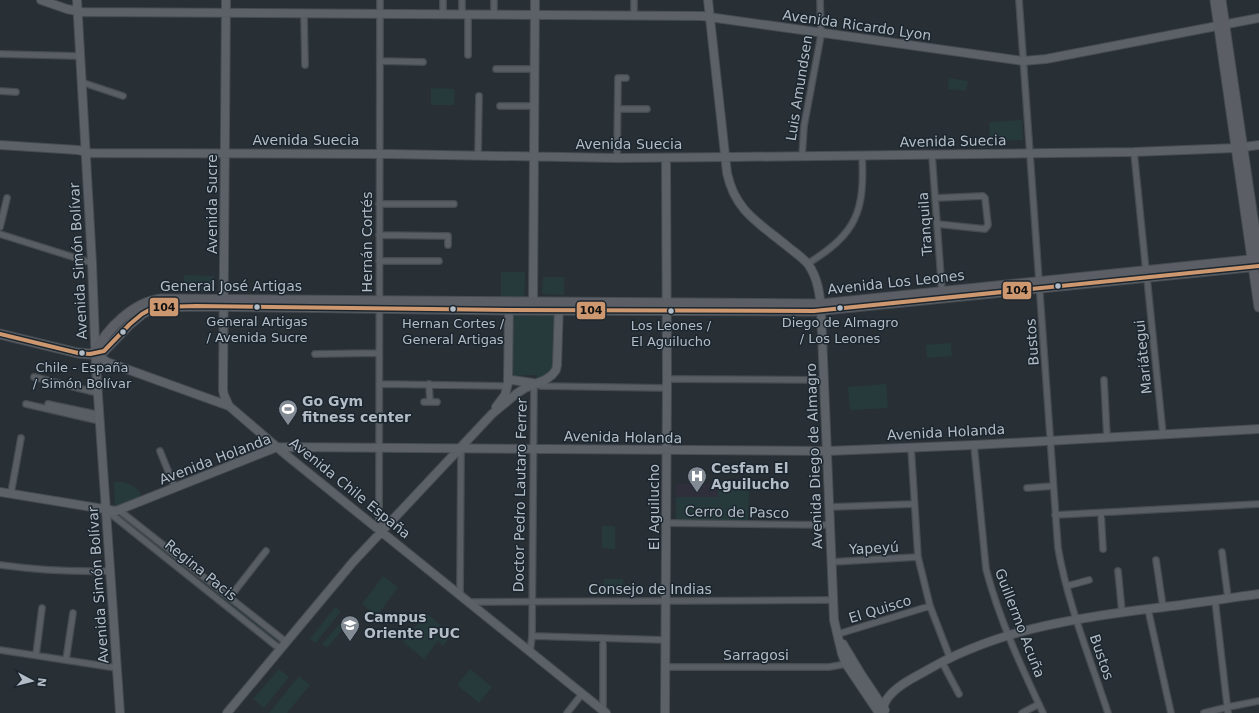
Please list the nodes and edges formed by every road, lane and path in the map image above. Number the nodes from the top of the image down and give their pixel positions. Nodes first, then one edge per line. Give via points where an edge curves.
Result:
1 (41, 0) edge
2 (77, 0) edge
3 (226, 0) edge
4 (380, 0) edge
5 (443, 0) edge
6 (462, 0) edge
7 (494, 0) edge
8 (535, 0) edge
9 (634, 0) edge
10 (708, 0) edge
11 (820, 0) edge
12 (1019, 0) edge
13 (1214, 0) edge
14 (1221, 0) edge
15 (77, 11) junction
16 (226, 13) junction
17 (304, 14) junction
18 (380, 14) junction
19 (443, 14) junction
20 (465, 14) junction
21 (494, 15) junction
22 (535, 15) junction
23 (634, 16) junction
24 (710, 18) junction
25 (1259, 18) edge
26 (1222, 25) junction
27 (821, 32) junction
28 (0, 54) edge
29 (468, 55) dead end
30 (79, 56) junction
31 (380, 61) junction
32 (1023, 61) junction
33 (422, 62) dead end
34 (305, 65) dead end
35 (496, 69) dead end
36 (535, 69) junction
37 (626, 78) dead end
38 (81, 82) junction
39 (0, 91) edge
40 (16, 92) dead end
41 (123, 96) dead end
42 (479, 96) dead end
43 (500, 106) dead end
44 (535, 106) junction
45 (618, 109) junction
46 (647, 109) dead end
47 (0, 145) edge
48 (1259, 145) edge
49 (1239, 148) junction
50 (85, 151) junction
51 (1134, 152) junction
52 (225, 153) junction
53 (1030, 153) junction
54 (379, 154) junction
55 (932, 154) junction
56 (862, 155) junction
57 (478, 156) junction
58 (535, 157) junction
59 (726, 157) junction
60 (802, 157) junction
61 (617, 158) junction
62 (666, 158) junction
63 (7, 198) dead end
64 (936, 198) junction
65 (379, 204) junction
66 (454, 204) dead end
67 (937, 224) junction
68 (0, 227) edge
69 (0, 234) edge
70 (379, 236) junction
71 (448, 245) dead end
72 (379, 261) junction
73 (439, 261) dead end
74 (1256, 262) edge
75 (92, 263) junction
76 (807, 264) junction
77 (1146, 274) junction
78 (1040, 285) junction
79 (942, 292) junction
80 (224, 303) junction
81 (379, 305) junction
82 (509, 306) junction
83 (534, 306) junction
84 (559, 306) junction
85 (667, 307) junction
86 (1259, 307) edge
87 (821, 308) junction
88 (0, 334) edge
89 (95, 353) junction
90 (379, 353) junction
91 (315, 354) dead end
92 (34, 377) dead end
93 (824, 380) junction
94 (1104, 380) dead end
95 (508, 382) junction
96 (534, 383) junction
97 (379, 384) junction
98 (429, 384) junction
99 (667, 384) junction
100 (223, 390) junction
101 (98, 393) junction
102 (213, 400) junction
103 (437, 402) dead end
104 (27, 403) dead end
105 (229, 406) junction
106 (492, 414) junction
107 (100, 418) junction
108 (1259, 429) edge
109 (1163, 435) junction
110 (21, 438) dead end
111 (1107, 438) junction
112 (1050, 440) junction
113 (974, 445) junction
114 (277, 447) junction
115 (380, 447) junction
116 (911, 447) junction
117 (533, 448) junction
118 (461, 449) junction
119 (667, 450) junction
120 (160, 451) dead end
121 (828, 451) junction
122 (1053, 486) junction
123 (175, 488) junction
124 (1027, 488) dead end
125 (0, 492) edge
126 (11, 493) junction
127 (914, 504) junction
128 (1259, 504) edge
129 (830, 507) junction
130 (106, 510) junction
131 (119, 510) junction
132 (1101, 513) junction
133 (1055, 515) junction
134 (666, 523) junction
135 (830, 525) junction
136 (382, 531) junction
137 (160, 542) junction
138 (155, 549) junction
139 (1103, 549) dead end
140 (266, 551) dead end
141 (1222, 552) dead end
142 (918, 557) junction
143 (1156, 560) dead end
144 (831, 562) junction
145 (0, 565) edge
146 (110, 571) junction
147 (1118, 572) dead end
148 (201, 574) junction
149 (1089, 580) dead end
150 (196, 581) junction
151 (1066, 586) junction
152 (1259, 594) edge
153 (460, 595) junction
154 (230, 597) junction
155 (1228, 598) junction
156 (833, 600) junction
157 (1214, 600) junction
158 (532, 601) junction
159 (666, 601) junction
160 (468, 602) junction
161 (930, 606) junction
162 (1163, 607) junction
163 (42, 608) dead end
164 (1148, 609) junction
165 (1122, 612) junction
166 (73, 613) dead end
167 (1076, 619) junction
168 (838, 635) junction
169 (1008, 635) junction
170 (532, 636) junction
171 (603, 638) junction
172 (666, 640) junction
173 (286, 642) junction
174 (280, 649) junction
175 (0, 650) edge
176 (530, 652) junction
177 (36, 655) junction
178 (66, 660) junction
179 (946, 660) junction
180 (846, 664) junction
181 (666, 667) junction
182 (117, 668) junction
183 (582, 694) junction
184 (959, 694) dead end
185 (1259, 701) edge
186 (1039, 704) junction
187 (1228, 710) edge
188 (605, 712) edge
189 (883, 712) edge
190 (120, 713) edge
191 (227, 713) edge
192 (567, 713) edge
193 (665, 713) edge
194 (1022, 713) edge
195 (1043, 713) edge
196 (1108, 713) edge
197 (1171, 713) edge
198 (1204, 713) edge

1 - 15 street, Avenida Ricardo Lyon
2 - 15 street, Avenida Simón Bolívar
3 - 16 street, Avenida Sucre
4 - 18 street, Hernán Cortés
5 - 19 street
6 - 20 street
7 - 21 street
8 - 22 street
9 - 23 street
10 - 24 street, Avenida Diego de Almagro
11 - 27 street, Luis Amundsen
12 - 32 street, Bustos
13 - 26 main road
14 - 26 main road
15 - 16 street, Avenida Ricardo Lyon
15 - 30 street, Avenida Simón Bolívar
16 - 17 street, Avenida Ricardo Lyon
16 - 52 street, Avenida Sucre
17 - 18 street, Avenida Ricardo Lyon
17 - 34 street
18 - 19 street, Avenida Ricardo Lyon
18 - 31 street, Hernán Cortés
19 - 20 street, Avenida Ricardo Lyon
20 - 21 street, Avenida Ricardo Lyon
20 - 29 street
21 - 22 street, Avenida Ricardo Lyon
22 - 23 street, Avenida Ricardo Lyon
22 - 36 street
23 - 24 street, Avenida Ricardo Lyon
24 - 27 street, Avenida Ricardo Lyon
24 - 59 street, Avenida Diego de Almagro
25 - 26 street, Avenida Ricardo Lyon
26 - 32 street, Avenida Ricardo Lyon via 1046,59
26 - 49 main road
27 - 32 street, Avenida Ricardo Lyon
27 - 60 street, Luis Amundsen via 804,126
28 - 30 street
30 - 38 street, Avenida Simón Bolívar
31 - 33 street
31 - 54 street, Hernán Cortés
32 - 53 street, Bustos
35 - 36 street
36 - 44 street
37 - 45 street via 618,78
38 - 41 street
38 - 50 street, Avenida Simón Bolívar
39 - 40 street
42 - 57 street
43 - 44 street
44 - 58 street
45 - 46 street
45 - 61 street
47 - 50 street, Avenida Suecia
48 - 49 street, Avenida Suecia
49 - 51 street, Avenida Suecia
49 - 74 main road
50 - 52 street, Avenida Suecia
50 - 75 street, Avenida Simón Bolívar
51 - 53 street, Avenida Suecia
51 - 77 street, Mariátegui
52 - 54 street, Avenida Suecia
52 - 80 street, Avenida Sucre
53 - 55 street, Avenida Suecia
53 - 78 street, Bustos
54 - 57 street, Avenida Suecia
54 - 65 street, Hernán Cortés
55 - 56 street, Avenida Suecia
55 - 64 street, Tranquila
56 - 60 street, Avenida Suecia
56 - 76 street via 863,192 857,213 846,233 836,244
57 - 58 street, Avenida Suecia
58 - 61 street, Avenida Suecia
58 - 83 street
59 - 60 street, Avenida Suecia
59 - 62 street, Avenida Suecia
59 - 76 street, Avenida Diego de Almagro via 729,184 742,207
61 - 62 street, Avenida Suecia
62 - 85 street, El Aguilucho
63 - 68 street
64 - 67 street, Tranquila
64 - 67 street via 983,196 988,225 985,229
65 - 66 street
65 - 70 street, Hernán Cortés
67 - 79 street, Tranquila
69 - 75 street
70 - 71 street via 448,236
70 - 72 street, Hernán Cortés
72 - 73 street
72 - 81 street, Hernán Cortés
74 - 77 main road, Avenida Los Leones
74 - 86 main road
75 - 89 street, Avenida Simón Bolívar
76 - 87 street, Avenida Diego de Almagro via 817,283
77 - 78 main road, Avenida Los Leones
77 - 109 street, Mariátegui
78 - 79 main road, Avenida Los Leones
78 - 87 main road, Avenida Los Leones
78 - 112 street, Bustos
79 - 87 main road, Avenida Los Leones
80 - 81 main road, General José Artigas
80 - 89 main road, General José Artigas via 151,309 130,324 104,351
80 - 100 street, Avenida Sucre
81 - 82 main road, General José Artigas
81 - 90 street, Hernán Cortés
82 - 83 main road, General José Artigas
82 - 95 street, Doctor Pedro Lautaro Ferrer
83 - 84 main road, General José Artigas
84 - 85 main road, Avenida Los Leones
84 - 96 street, Doctor Pedro Lautaro Ferrer via 557,368 548,378
85 - 87 main road, Avenida Los Leones
85 - 99 street, El Aguilucho
87 - 93 street, Avenida Diego de Almagro
88 - 89 main road via 78,353
89 - 101 street, Avenida Simón Bolívar
89 - 102 street, Avenida Chile España via 107,362
90 - 91 street
90 - 97 street, Hernán Cortés
92 - 101 street
93 - 99 street
93 - 121 street, Avenida Diego de Almagro
94 - 111 street
95 - 96 street via 514,380
95 - 98 street
95 - 106 street via 504,397
96 - 99 street via 541,386
96 - 106 street
96 - 117 street, Doctor Pedro Lautaro Ferrer
97 - 98 street
97 - 115 street, Hernán Cortés
98 - 103 street via 427,402
99 - 119 street, El Aguilucho
100 - 102 street
100 - 105 street, Avenida Sucre
101 - 107 street, Avenida Simón Bolívar
102 - 105 street, Avenida Chile España
104 - 107 street via 47,404
105 - 114 street, Avenida Chile España
106 - 118 street
107 - 130 street, Avenida Simón Bolívar
108 - 109 street, Avenida Holanda
109 - 111 street, Avenida Holanda
110 - 126 street
111 - 112 street, Avenida Holanda
112 - 113 street, Avenida Holanda
112 - 122 street, Bustos
113 - 116 street, Avenida Holanda
113 - 169 street, Guillermo Acuña via 986,569
114 - 115 street, Avenida Holanda
114 - 123 street, Avenida Holanda
114 - 136 street, Avenida Chile España
115 - 118 street, Avenida Holanda
115 - 136 street, Hernán Cortés via 379,518
116 - 121 street, Avenida Holanda
116 - 127 street
117 - 118 street, Avenida Holanda
117 - 119 street, Avenida Holanda
117 - 158 street, Doctor Pedro Lautaro Ferrer
118 - 136 street
118 - 153 street
119 - 121 street, Avenida Holanda
119 - 134 street, El Aguilucho
120 - 123 street
121 - 129 street, Avenida Diego de Almagro
122 - 124 street
122 - 133 street, Bustos
123 - 131 street, Avenida Holanda
125 - 126 street, Avenida Holanda
126 - 130 street, Avenida Holanda
127 - 129 street
127 - 142 street
128 - 132 street
129 - 135 street, Avenida Diego de Almagro
130 - 131 street, Avenida Holanda
130 - 138 street, Regina Pacis
130 - 146 street, Avenida Simón Bolívar
131 - 137 street, Regina Pacis
132 - 133 street
132 - 139 street
133 - 151 street, Bustos via 1058,548
134 - 135 street, Cerro de Pasco
134 - 159 street, El Aguilucho
135 - 144 street, Avenida Diego de Almagro
136 - 153 street, Avenida Chile España
136 - 173 street
137 - 138 street
137 - 148 street, Regina Pacis
138 - 150 street, Regina Pacis
140 - 154 street
141 - 155 street
142 - 144 street, Yapeyú
142 - 161 street
143 - 162 street
144 - 156 street, Avenida Diego de Almagro
145 - 146 street via 54,571
146 - 182 street, Avenida Simón Bolívar
147 - 165 street
148 - 150 street
148 - 154 street, Regina Pacis
149 - 151 street
150 - 174 street, Regina Pacis
151 - 167 street, Bustos
152 - 155 street
153 - 160 street, Avenida Chile España
154 - 173 street, Regina Pacis
155 - 157 street
156 - 159 street, Consejo de Indias
156 - 168 street, Avenida Diego de Almagro
157 - 162 street
157 - 187 street
158 - 159 street, Consejo de Indias
158 - 160 street, Consejo de Indias
158 - 170 street, Doctor Pedro Lautaro Ferrer
159 - 172 street, El Aguilucho
160 - 176 street, Avenida Chile España
161 - 168 street, El Quisco
161 - 179 street
162 - 164 street
163 - 177 street
164 - 165 street
164 - 197 street
165 - 167 street
166 - 178 street
167 - 169 street
167 - 196 street, Bustos
168 - 180 street, Avenida Diego de Almagro
168 - 189 street, Avenida Diego de Almagro
169 - 179 street
169 - 186 street, Guillermo Acuña
170 - 171 street
170 - 176 street, Doctor Pedro Lautaro Ferrer
171 - 172 street
171 - 188 street
172 - 181 street, El Aguilucho
173 - 174 street
174 - 191 street
175 - 177 street
176 - 183 street, Avenida Chile España
177 - 178 street
178 - 182 street
179 - 184 street
179 - 189 street via 895,690 887,698
180 - 181 street, Sarragosi via 829,667
180 - 189 street, Avenida Diego de Almagro
181 - 193 street, El Aguilucho
182 - 190 street, Avenida Simón Bolívar
183 - 188 street, Avenida Chile España
183 - 192 street
185 - 187 street
186 - 194 street
186 - 195 street, Guillermo Acuña
187 - 198 street

